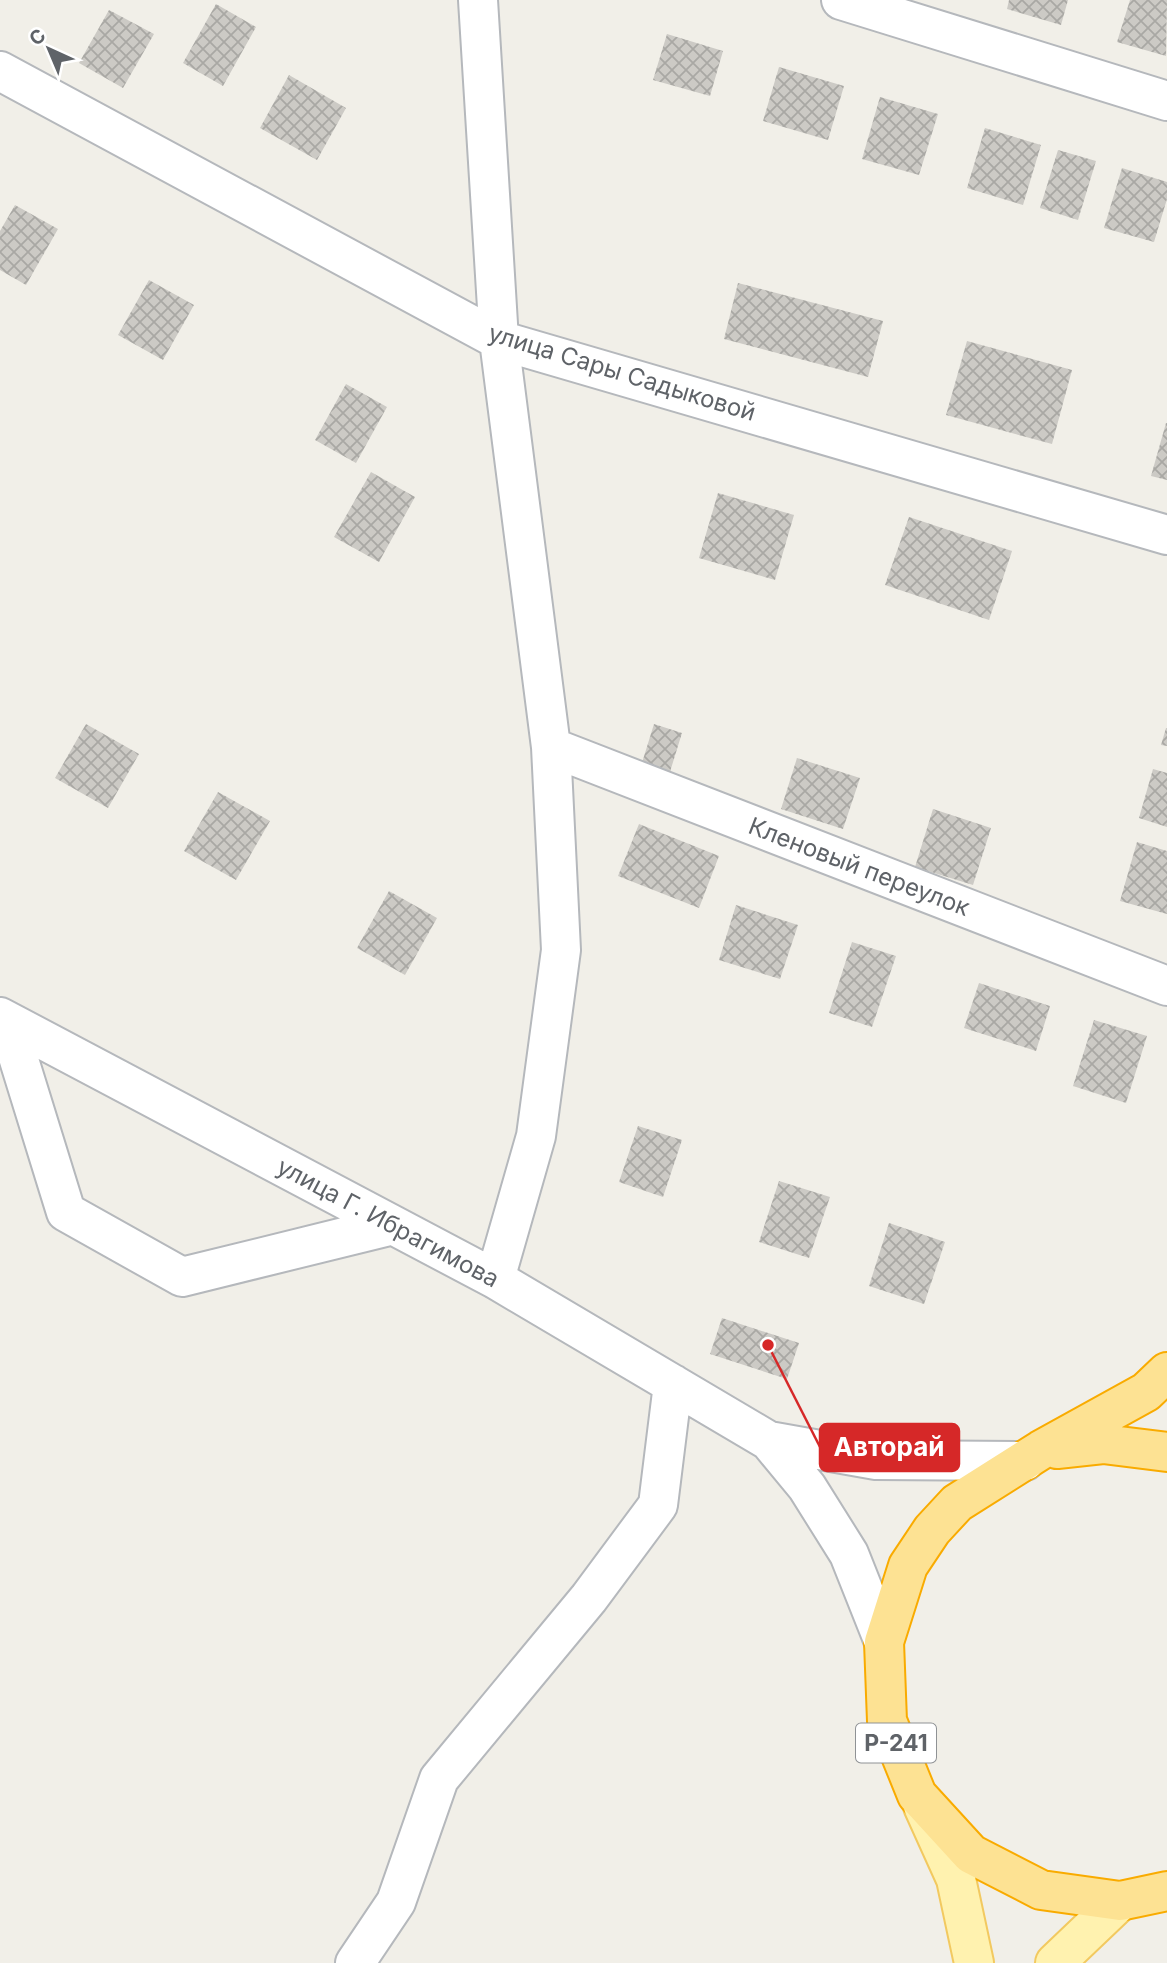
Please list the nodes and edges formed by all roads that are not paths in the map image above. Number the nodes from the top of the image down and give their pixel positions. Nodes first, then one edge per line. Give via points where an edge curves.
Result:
1 (478, 0) edge
2 (841, 0) edge
3 (0, 71) edge
4 (1167, 101) edge
5 (499, 340) junction
6 (1167, 534) edge
7 (551, 747) junction
8 (1167, 986) edge
9 (3, 1019) edge
10 (393, 1225) junction
11 (495, 1279) junction
12 (1167, 1373) edge
13 (673, 1384) junction
14 (769, 1441) junction
15 (1167, 1452) edge
16 (1033, 1455) junction
17 (884, 1642) junction
18 (917, 1795) junction
19 (1167, 1891) edge
20 (1120, 1901) junction
21 (355, 1963) edge
22 (974, 1963) edge
23 (1055, 1963) edge

1 - 5 street
2 - 4 street
3 - 5 street, улица Сары Садыковой
5 - 6 street, улица Сары Садыковой
5 - 7 street
7 - 8 street, Кленовый переулок
7 - 11 street via 561,950 536,1136
9 - 10 street, улица Г. Ибрагимова
9 - 10 street via 66,1212 182,1277
10 - 11 street, улица Г. Ибрагимова
11 - 13 street, улица Г. Ибрагимова
12 - 16 highway via 1146,1392
13 - 14 street, улица Г. Ибрагимова
13 - 21 street via 658,1505 589,1598 439,1780 396,1902
14 - 16 street via 876,1460
14 - 17 street via 807,1487 849,1554
15 - 16 highway, Р-241 via 1103,1444
16 - 17 highway, Р-241 via 957,1503 932,1530 908,1566
17 - 18 highway, Р-241 via 887,1721
18 - 20 highway, Р-241 via 971,1854 1041,1890
18 - 22 main road via 956,1879
19 - 20 highway, Р-241
20 - 23 main road

